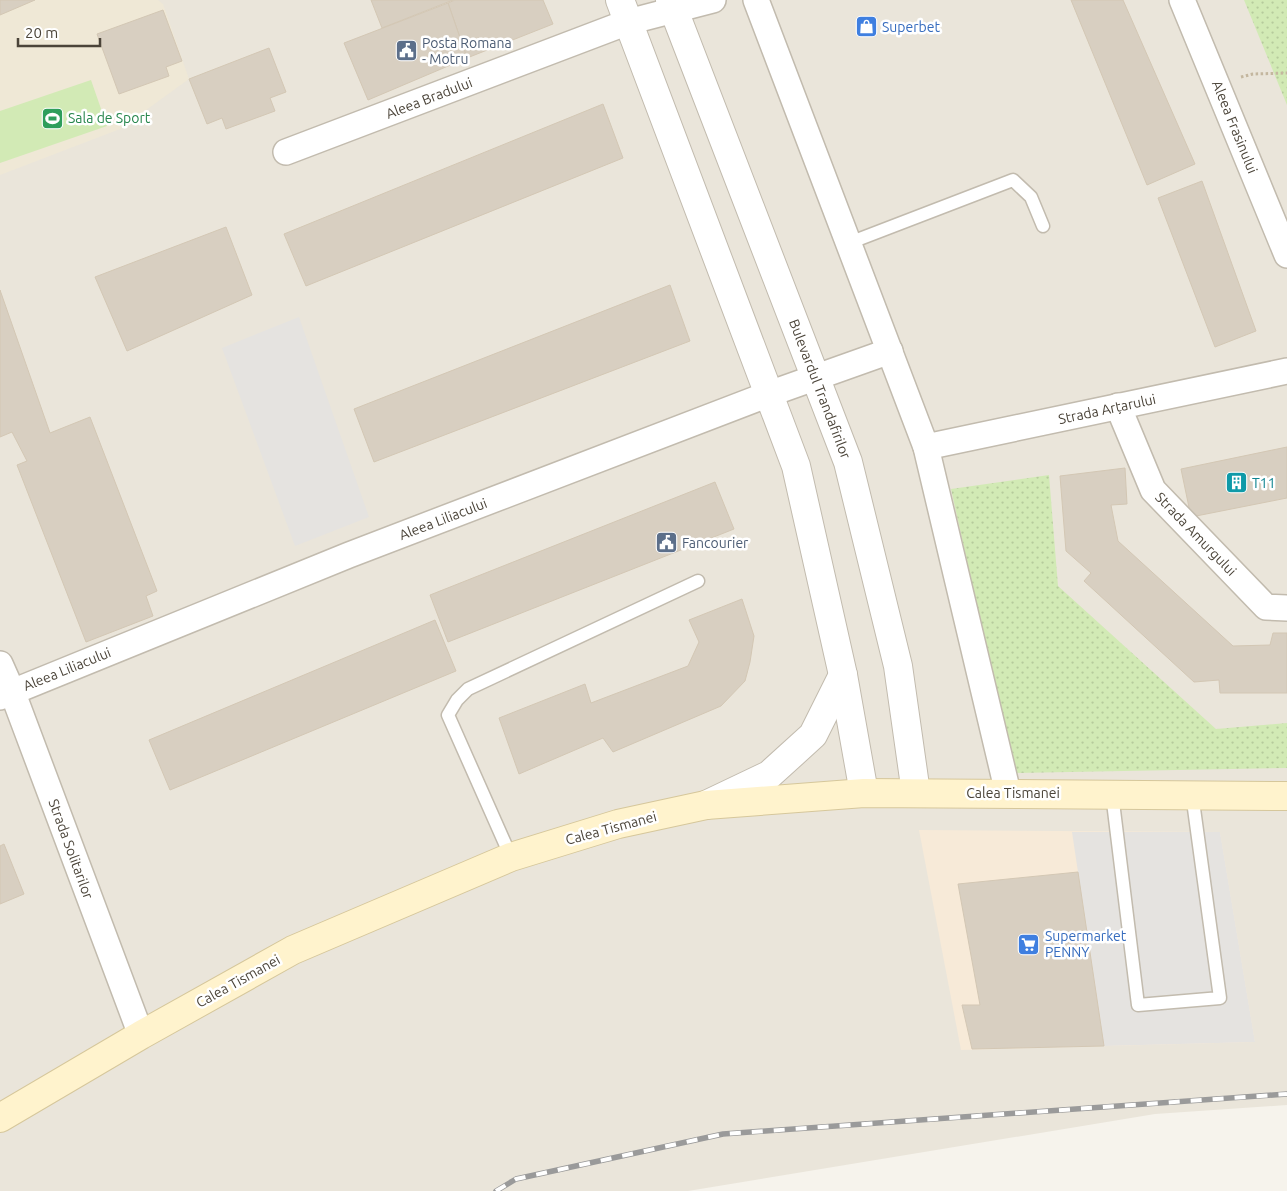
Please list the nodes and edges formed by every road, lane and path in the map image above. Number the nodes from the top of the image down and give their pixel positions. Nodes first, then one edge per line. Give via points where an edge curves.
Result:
1 (713, 0) edge
2 (756, 0) edge
3 (1182, 0) edge
4 (672, 6) edge
5 (624, 11) edge
6 (1287, 74) edge
7 (1217, 83) junction
8 (286, 152) dead end
9 (1044, 226) dead end
10 (848, 243) junction
11 (1287, 255) edge
12 (890, 351) junction
13 (1287, 371) edge
14 (815, 377) junction
15 (769, 394) junction
16 (1118, 406) junction
17 (926, 447) junction
18 (698, 581) dead end
19 (1287, 608) edge
20 (0, 664) edge
21 (843, 675) junction
22 (6, 694) edge
23 (864, 793) junction
24 (916, 793) junction
25 (1008, 793) junction
26 (1112, 794) junction
27 (1192, 794) junction
28 (1287, 796) edge
29 (706, 805) junction
30 (511, 858) junction
31 (141, 1035) junction
32 (0, 1118) edge

1 - 4 street, Aleea Bradului
2 - 10 street
3 - 7 street, Aleea Frasinului
4 - 5 street, Aleea Bradului
4 - 14 street, Bulevardul Trandafirilor
5 - 8 street, Aleea Bradului
5 - 15 street
6 - 7 path via 1253,74
7 - 11 street, Aleea Frasinului
9 - 10 lane via 1031,197 1013,180
10 - 12 street
12 - 14 street, Aleea Liliacului
12 - 17 street
13 - 16 street, Strada Arțarului
14 - 15 street, Aleea Liliacului
14 - 24 street, Bulevardul Trandafirilor via 848,462 893,646
15 - 21 street via 796,466
15 - 22 street, Aleea Liliacului via 348,555
16 - 17 street, Strada Arțarului
16 - 19 street, Strada Amurgului via 1153,490 1266,607
17 - 25 street
18 - 30 lane via 468,688 457,700 448,715
20 - 22 street, Strada Solitarilor
21 - 23 street
21 - 29 street via 813,735 769,775
22 - 31 street, Strada Solitarilor
23 - 24 main road, Calea Tismanei
23 - 29 main road, Calea Tismanei
24 - 25 main road, Calea Tismanei
25 - 26 main road, Calea Tismanei
26 - 27 main road, Calea Tismanei
26 - 27 lane via 1138,1005 1220,998
27 - 28 main road, Calea Tismanei
29 - 30 main road, Calea Tismanei via 618,824
30 - 31 main road, Calea Tismanei via 293,950
31 - 32 main road, Calea Tismanei

